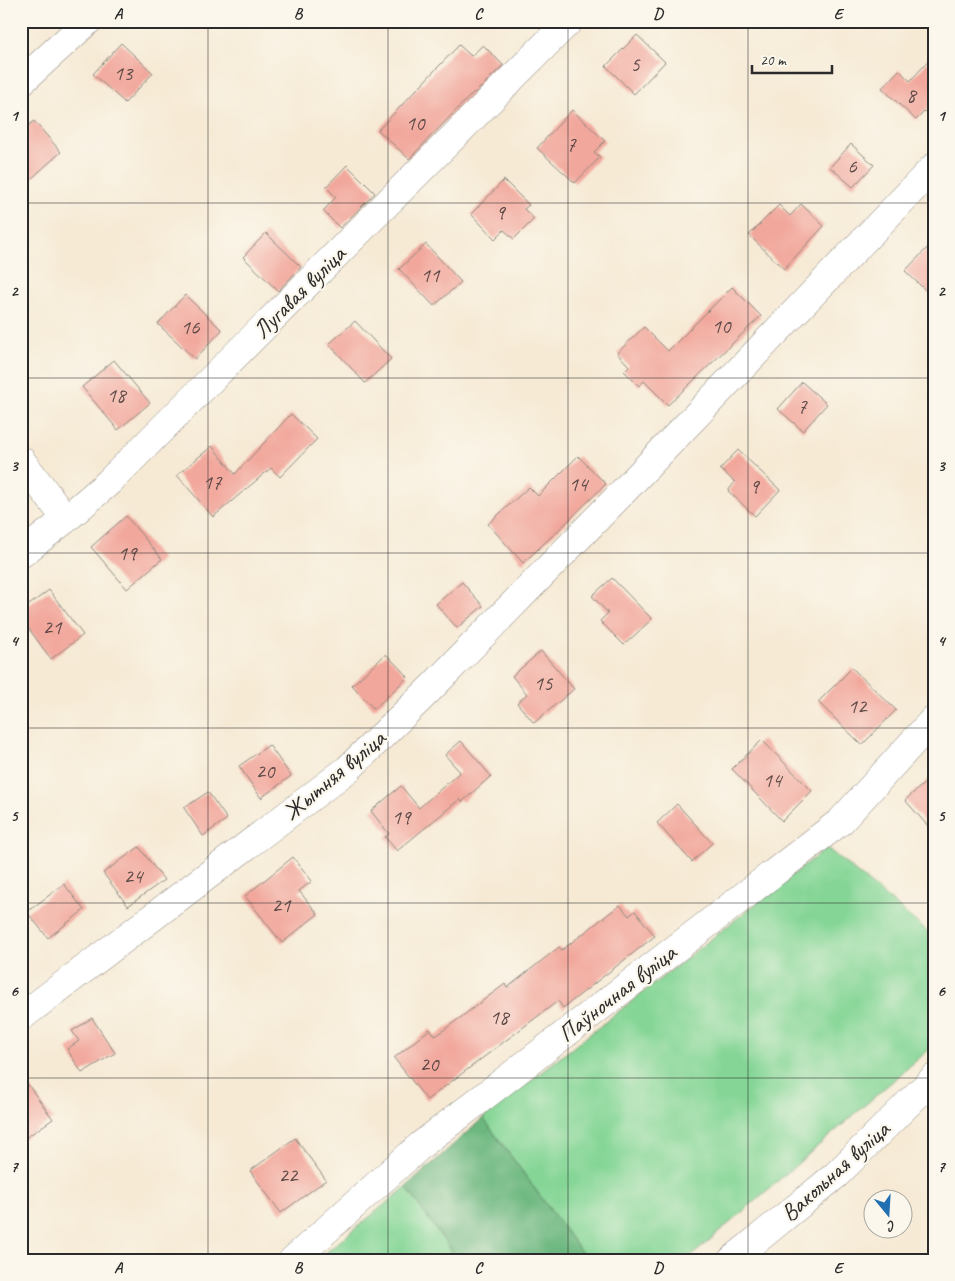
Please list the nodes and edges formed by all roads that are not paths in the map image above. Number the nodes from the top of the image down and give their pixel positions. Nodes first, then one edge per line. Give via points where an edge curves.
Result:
1 (88, 21) edge
2 (569, 21) edge
3 (21, 82) edge
4 (934, 167) edge
5 (21, 460) edge
6 (66, 519) junction
7 (21, 554) edge
8 (934, 719) edge
9 (21, 1017) edge
10 (934, 1078) edge
11 (292, 1260) edge
12 (732, 1260) edge

1 - 3 street
2 - 6 street, Лугавая вуліца via 109,482
4 - 9 street, Жытняя вуліца via 616,499 430,690 348,769
5 - 6 street
6 - 7 street, Лугавая вуліца
8 - 11 street, Паўночная вуліца via 841,821 421,1145
10 - 12 street, Вакольная вуліца via 836,1175

